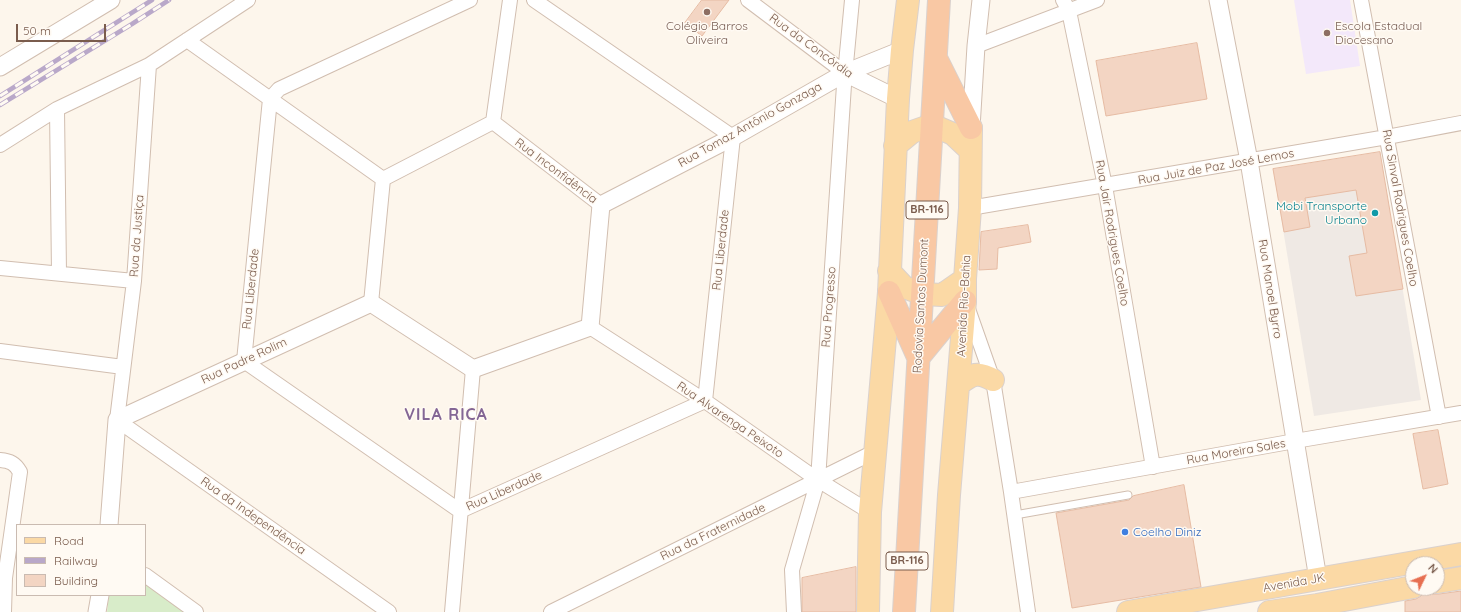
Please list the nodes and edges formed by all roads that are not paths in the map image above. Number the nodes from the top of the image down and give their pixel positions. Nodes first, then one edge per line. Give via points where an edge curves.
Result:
1 (111, 0) edge
2 (248, 0) edge
3 (470, 0) edge
4 (510, 0) edge
5 (534, 0) edge
6 (748, 0) edge
7 (852, 0) edge
8 (908, 0) edge
9 (939, 0) edge
10 (981, 0) edge
11 (1097, 0) edge
12 (1218, 0) edge
13 (1361, 0) edge
14 (1066, 5) edge
15 (187, 40) junction
16 (976, 46) junction
17 (902, 50) junction
18 (935, 57) junction
19 (149, 65) junction
20 (0, 66) edge
21 (845, 73) junction
22 (270, 99) junction
23 (898, 99) junction
24 (58, 109) junction
25 (493, 122) junction
26 (1461, 123) edge
27 (932, 125) junction
28 (971, 128) junction
29 (733, 137) junction
30 (1387, 137) junction
31 (0, 145) edge
32 (895, 146) junction
33 (970, 150) junction
34 (1249, 161) junction
35 (383, 179) junction
36 (1105, 186) junction
37 (601, 205) junction
38 (970, 208) junction
39 (0, 268) edge
40 (59, 273) junction
41 (965, 279) junction
42 (134, 281) junction
43 (889, 282) junction
44 (922, 294) junction
45 (965, 302) junction
46 (371, 303) junction
47 (590, 327) junction
48 (0, 351) edge
49 (918, 358) junction
50 (244, 361) junction
51 (123, 367) junction
52 (474, 369) junction
53 (993, 380) junction
54 (959, 384) junction
55 (705, 401) junction
56 (1461, 413) edge
57 (1438, 417) junction
58 (117, 420) junction
59 (1295, 441) junction
60 (874, 452) junction
61 (0, 460) edge
62 (1153, 467) junction
63 (818, 480) junction
64 (1012, 492) junction
65 (1128, 495) dead end
66 (460, 511) junction
67 (870, 512) junction
68 (1015, 515) junction
69 (109, 524) edge
70 (1461, 554) edge
71 (146, 576) edge
72 (2, 578) edge
73 (1461, 578) edge
74 (1318, 579) junction
75 (1445, 581) edge
76 (1405, 589) edge
77 (100, 596) edge
78 (1317, 608) edge
79 (904, 611) edge
80 (4, 612) edge
81 (97, 612) edge
82 (196, 612) edge
83 (389, 612) edge
84 (452, 612) edge
85 (551, 612) edge
86 (794, 612) edge
87 (868, 612) edge
88 (942, 612) edge
89 (1028, 612) edge
90 (1128, 612) edge
91 (1270, 612) edge

1 - 20 street
2 - 15 street
3 - 22 street via 279,89
4 - 25 street
5 - 29 street
6 - 21 street, Rua da Concórdia
7 - 21 street, Rua Progresso
8 - 17 main road
9 - 18 highway, Rodovia Santos Dumont / BR-116
10 - 16 street, Avenida Rio-Bahia
11 - 14 street
12 - 34 street, Rua Manoel Byrro
13 - 30 street, Rua Sinval Rodrigues Coelho
14 - 16 street
14 - 36 street, Rua Jair Rodrigues Coelho
15 - 19 street
15 - 22 street
16 - 28 street, Avenida Rio-Bahia
17 - 21 street, Rua Tomaz Antônio Gonzaga
17 - 23 main road
18 - 27 highway, Rodovia Santos Dumont / BR-116
18 - 28 highway
19 - 24 street
19 - 42 street, Rua da Justiça
21 - 23 street, Rua da Concórdia
21 - 29 street, Rua Tomaz Antônio Gonzaga
21 - 63 street, Rua Progresso
22 - 35 street
22 - 50 street, Rua Liberdade
23 - 32 main road
24 - 31 street
24 - 40 street
25 - 35 street
25 - 37 street, Rua Inconfidência
26 - 30 street, Rua Juiz de Paz José Lemos
27 - 32 main road via 912,132
27 - 33 main road via 953,134
27 - 44 highway, Rodovia Santos Dumont / BR-116
28 - 33 main road, Avenida Rio-Bahia
29 - 37 street, Rua Tomaz Antônio Gonzaga
29 - 55 street, Rua Liberdade
30 - 34 street, Rua Juiz de Paz José Lemos
30 - 57 street, Rua Sinval Rodrigues Coelho
32 - 43 main road
33 - 38 main road, Avenida Rio-Bahia
34 - 36 street, Rua Juiz de Paz José Lemos
34 - 59 street, Rua Manoel Byrro
35 - 46 street
36 - 38 street, Rua Juiz de Paz José Lemos
36 - 62 street, Rua Jair Rodrigues Coelho
37 - 47 street, Rua Inconfidência
38 - 41 main road, Avenida Rio-Bahia
39 - 40 street
40 - 42 street
41 - 44 main road via 942,294
41 - 45 main road, Avenida Rio-Bahia
42 - 51 street, Rua da Justiça
43 - 44 main road
43 - 49 highway
43 - 60 main road
44 - 49 highway, Rodovia Santos Dumont / BR-116
45 - 49 highway
45 - 53 street
45 - 54 main road, Avenida Rio-Bahia
46 - 50 street, Rua Padre Rolim
46 - 52 street
47 - 52 street
47 - 55 street, Rua Alvarenga Peixoto
48 - 51 street
49 - 79 highway, Rodovia Santos Dumont / BR-116
50 - 58 street, Rua Padre Rolim
50 - 66 street, Rua Liberdade
51 - 58 street, Rua da Justiça
52 - 66 street
53 - 54 main road via 984,375 974,374
53 - 64 street
54 - 88 main road, Avenida Rio-Bahia
55 - 63 street, Rua Alvarenga Peixoto
55 - 66 street, Rua Liberdade
56 - 57 street, Rua Moreira Sales
57 - 59 street, Rua Moreira Sales
58 - 69 street, Rua da Justiça
58 - 83 street, Rua da Independência
59 - 62 street, Rua Moreira Sales
59 - 74 street, Rua Manoel Byrro
60 - 63 street, Rua da Fraternidade
60 - 67 main road
61 - 72 street via 13,463 20,472
62 - 64 street, Rua Moreira Sales
63 - 67 street, Rua Alvarenga Peixoto
63 - 85 street, Rua da Fraternidade
63 - 86 street, Rua Progresso via 792,570
64 - 68 street
65 - 68 lane
66 - 84 street
67 - 87 main road
68 - 89 street
70 - 74 main road, Avenida JK
71 - 82 street
72 - 80 street
73 - 75 main road
74 - 90 main road, Avenida JK
76 - 78 main road, Avenida JK
77 - 81 street
78 - 91 main road, Avenida JK

